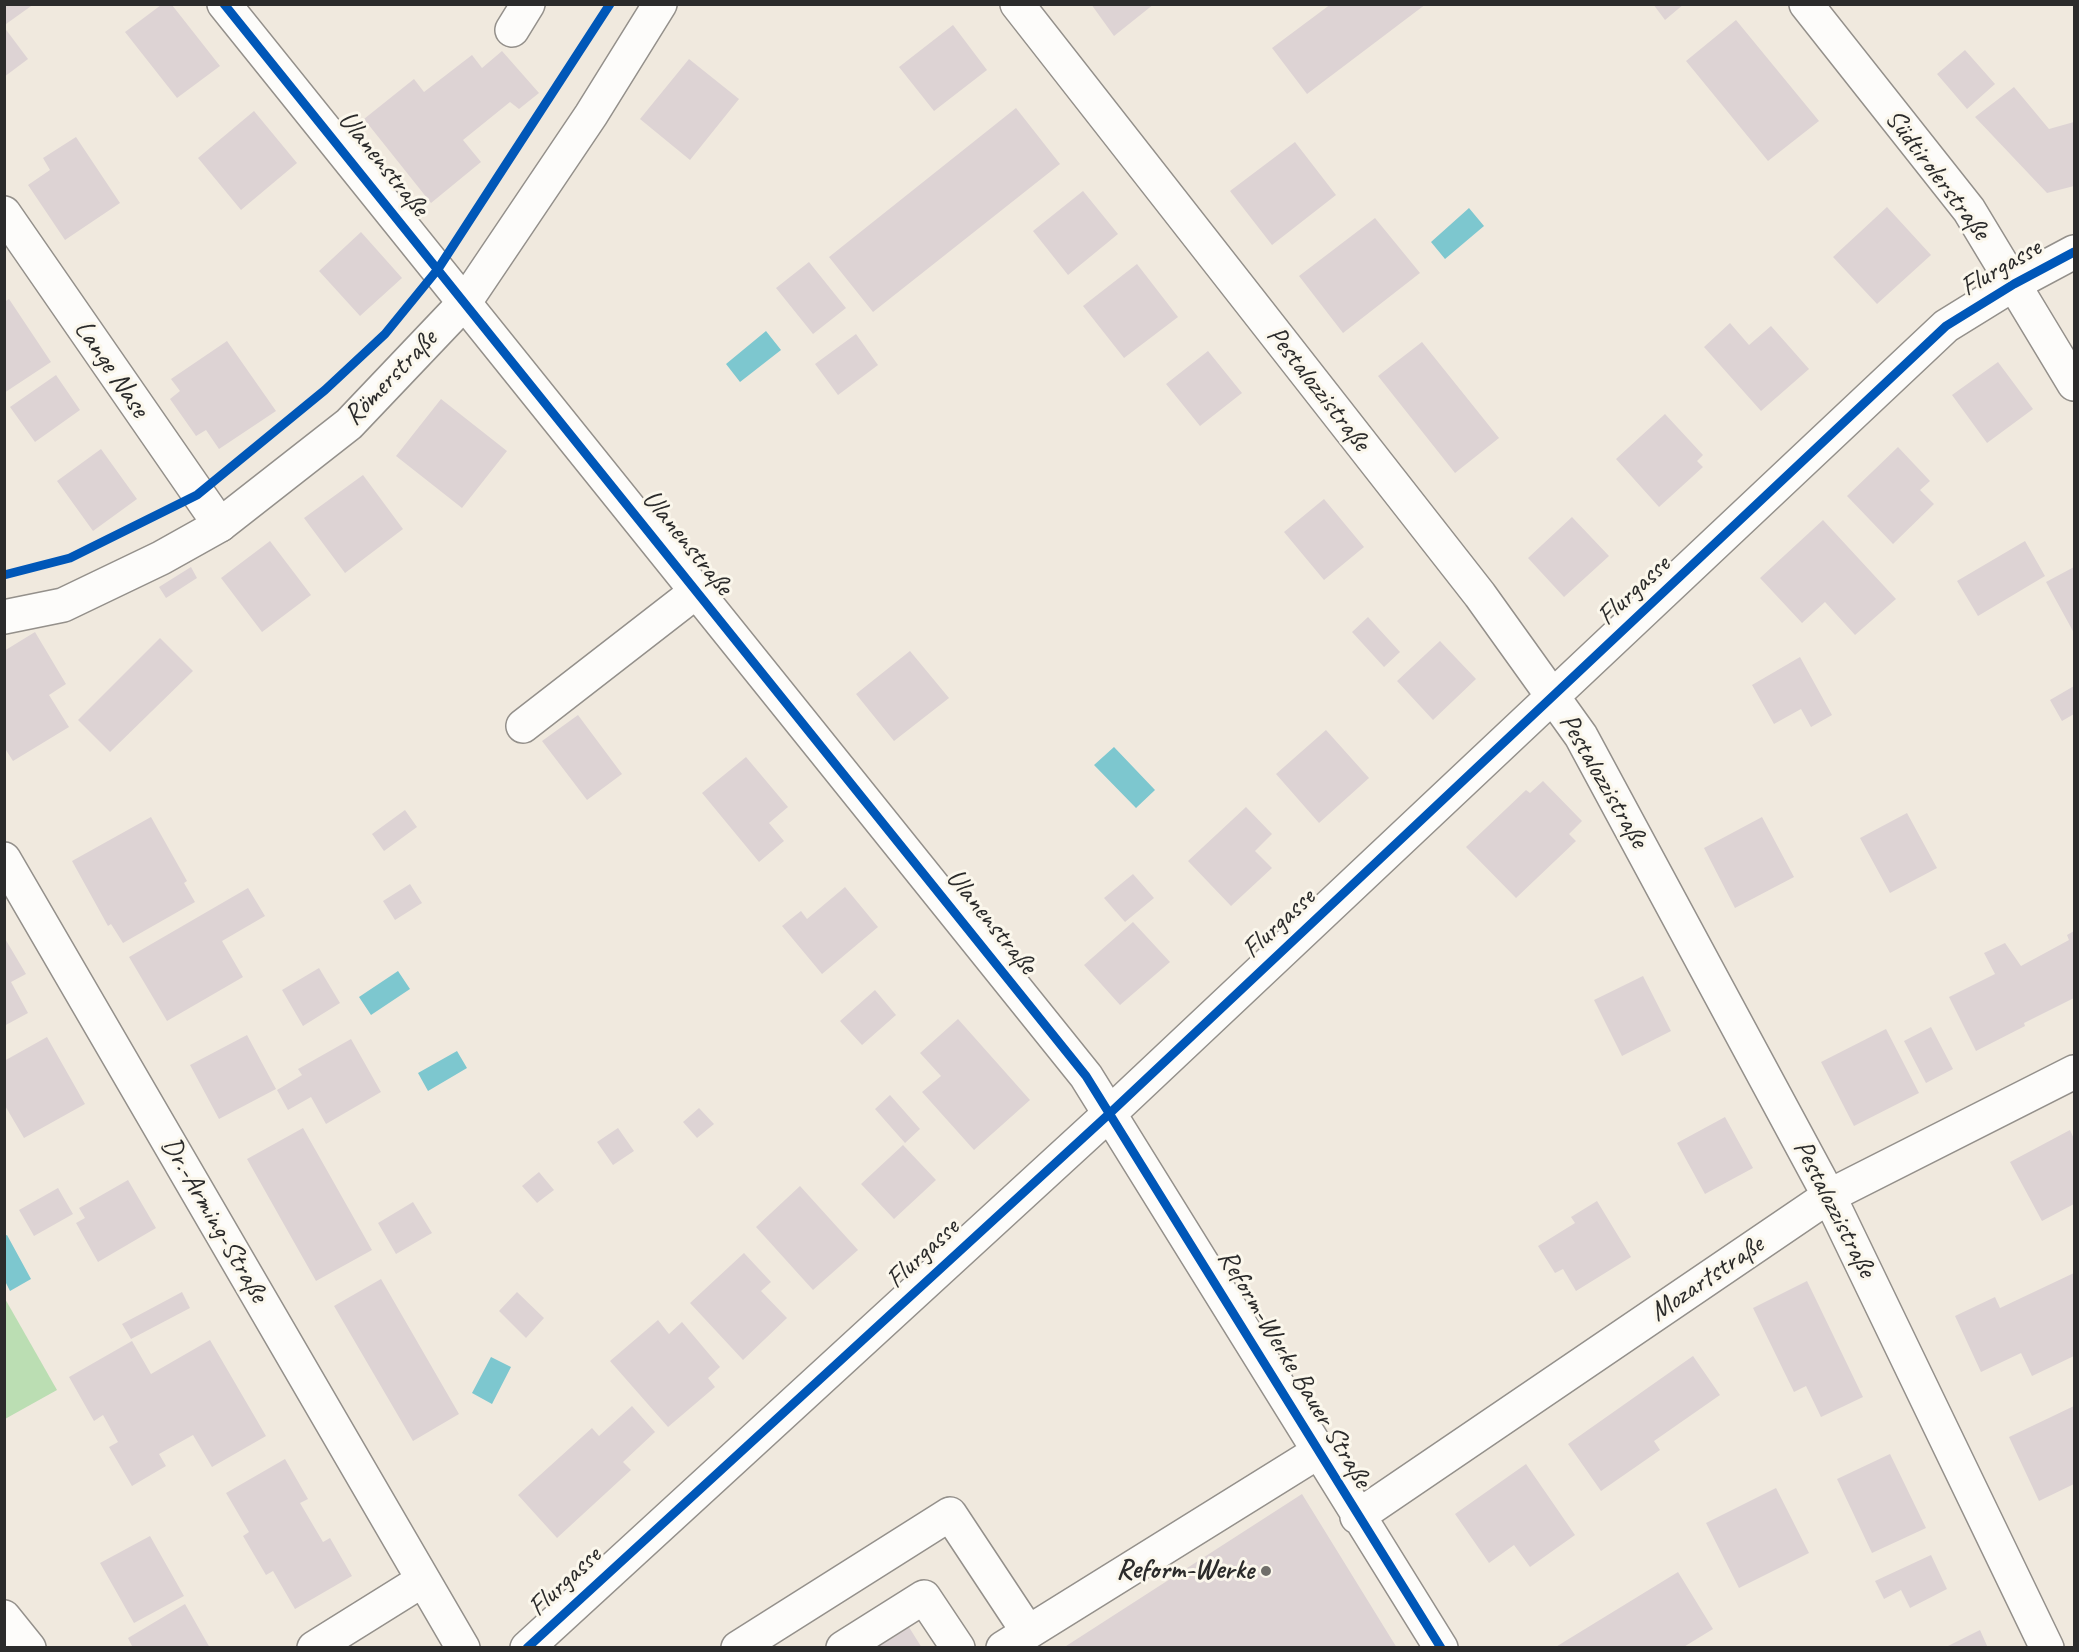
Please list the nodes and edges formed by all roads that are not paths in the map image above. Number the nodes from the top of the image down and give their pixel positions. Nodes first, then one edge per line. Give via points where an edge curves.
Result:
1 (224, 4) edge
2 (660, 4) edge
3 (1017, 4) edge
4 (1806, 4) edge
5 (4, 213) edge
6 (2074, 252) edge
7 (2014, 284) junction
8 (465, 302) junction
9 (2074, 384) edge
10 (220, 525) junction
11 (697, 591) junction
12 (4, 617) edge
13 (1555, 697) junction
14 (523, 726) dead end
15 (4, 859) edge
16 (2074, 1072) edge
17 (1109, 1114) junction
18 (1829, 1196) junction
19 (1318, 1452) junction
20 (1357, 1517) junction
21 (423, 1580) junction
22 (4, 1617) edge
23 (1016, 1640) edge
24 (29, 1647) edge
25 (314, 1647) edge
26 (463, 1647) edge
27 (527, 1647) edge
28 (738, 1647) edge
29 (843, 1647) edge
30 (958, 1647) edge
31 (1441, 1647) edge
32 (2047, 1647) edge

1 - 8 street, Ulanenstraße
2 - 8 street, Römerstraße via 591,115
3 - 13 street, Pestalozzistraße via 1480,595
4 - 7 street, Südtirolerstraße via 1969,210
5 - 10 street, Lange Nase
6 - 7 street, Flurgasse
7 - 9 street, Südtirolerstraße
7 - 13 street, Flurgasse via 1946,326
8 - 10 street, Römerstraße via 348,424
8 - 11 street, Ulanenstraße
10 - 12 street, Römerstraße via 63,605
11 - 14 street
11 - 17 street, Ulanenstraße via 1086,1076
13 - 17 street, Flurgasse
13 - 18 street, Pestalozzistraße via 1581,736
15 - 21 street, Dr.-Arming-Straße
16 - 18 street, Mozartstraße
17 - 19 street, Reform-Werke Bauer Straße
17 - 27 street, Flurgasse
18 - 20 street, Mozartstraße
18 - 32 street, Pestalozzistraße
19 - 20 street, Reform-Werke Bauer Straße
19 - 23 street
20 - 31 street, Reform-Werke Bauer Straße
21 - 25 street
21 - 26 street, Dr.-Arming-Straße
22 - 24 street
23 - 28 street via 951,1514
29 - 30 street via 924,1597

